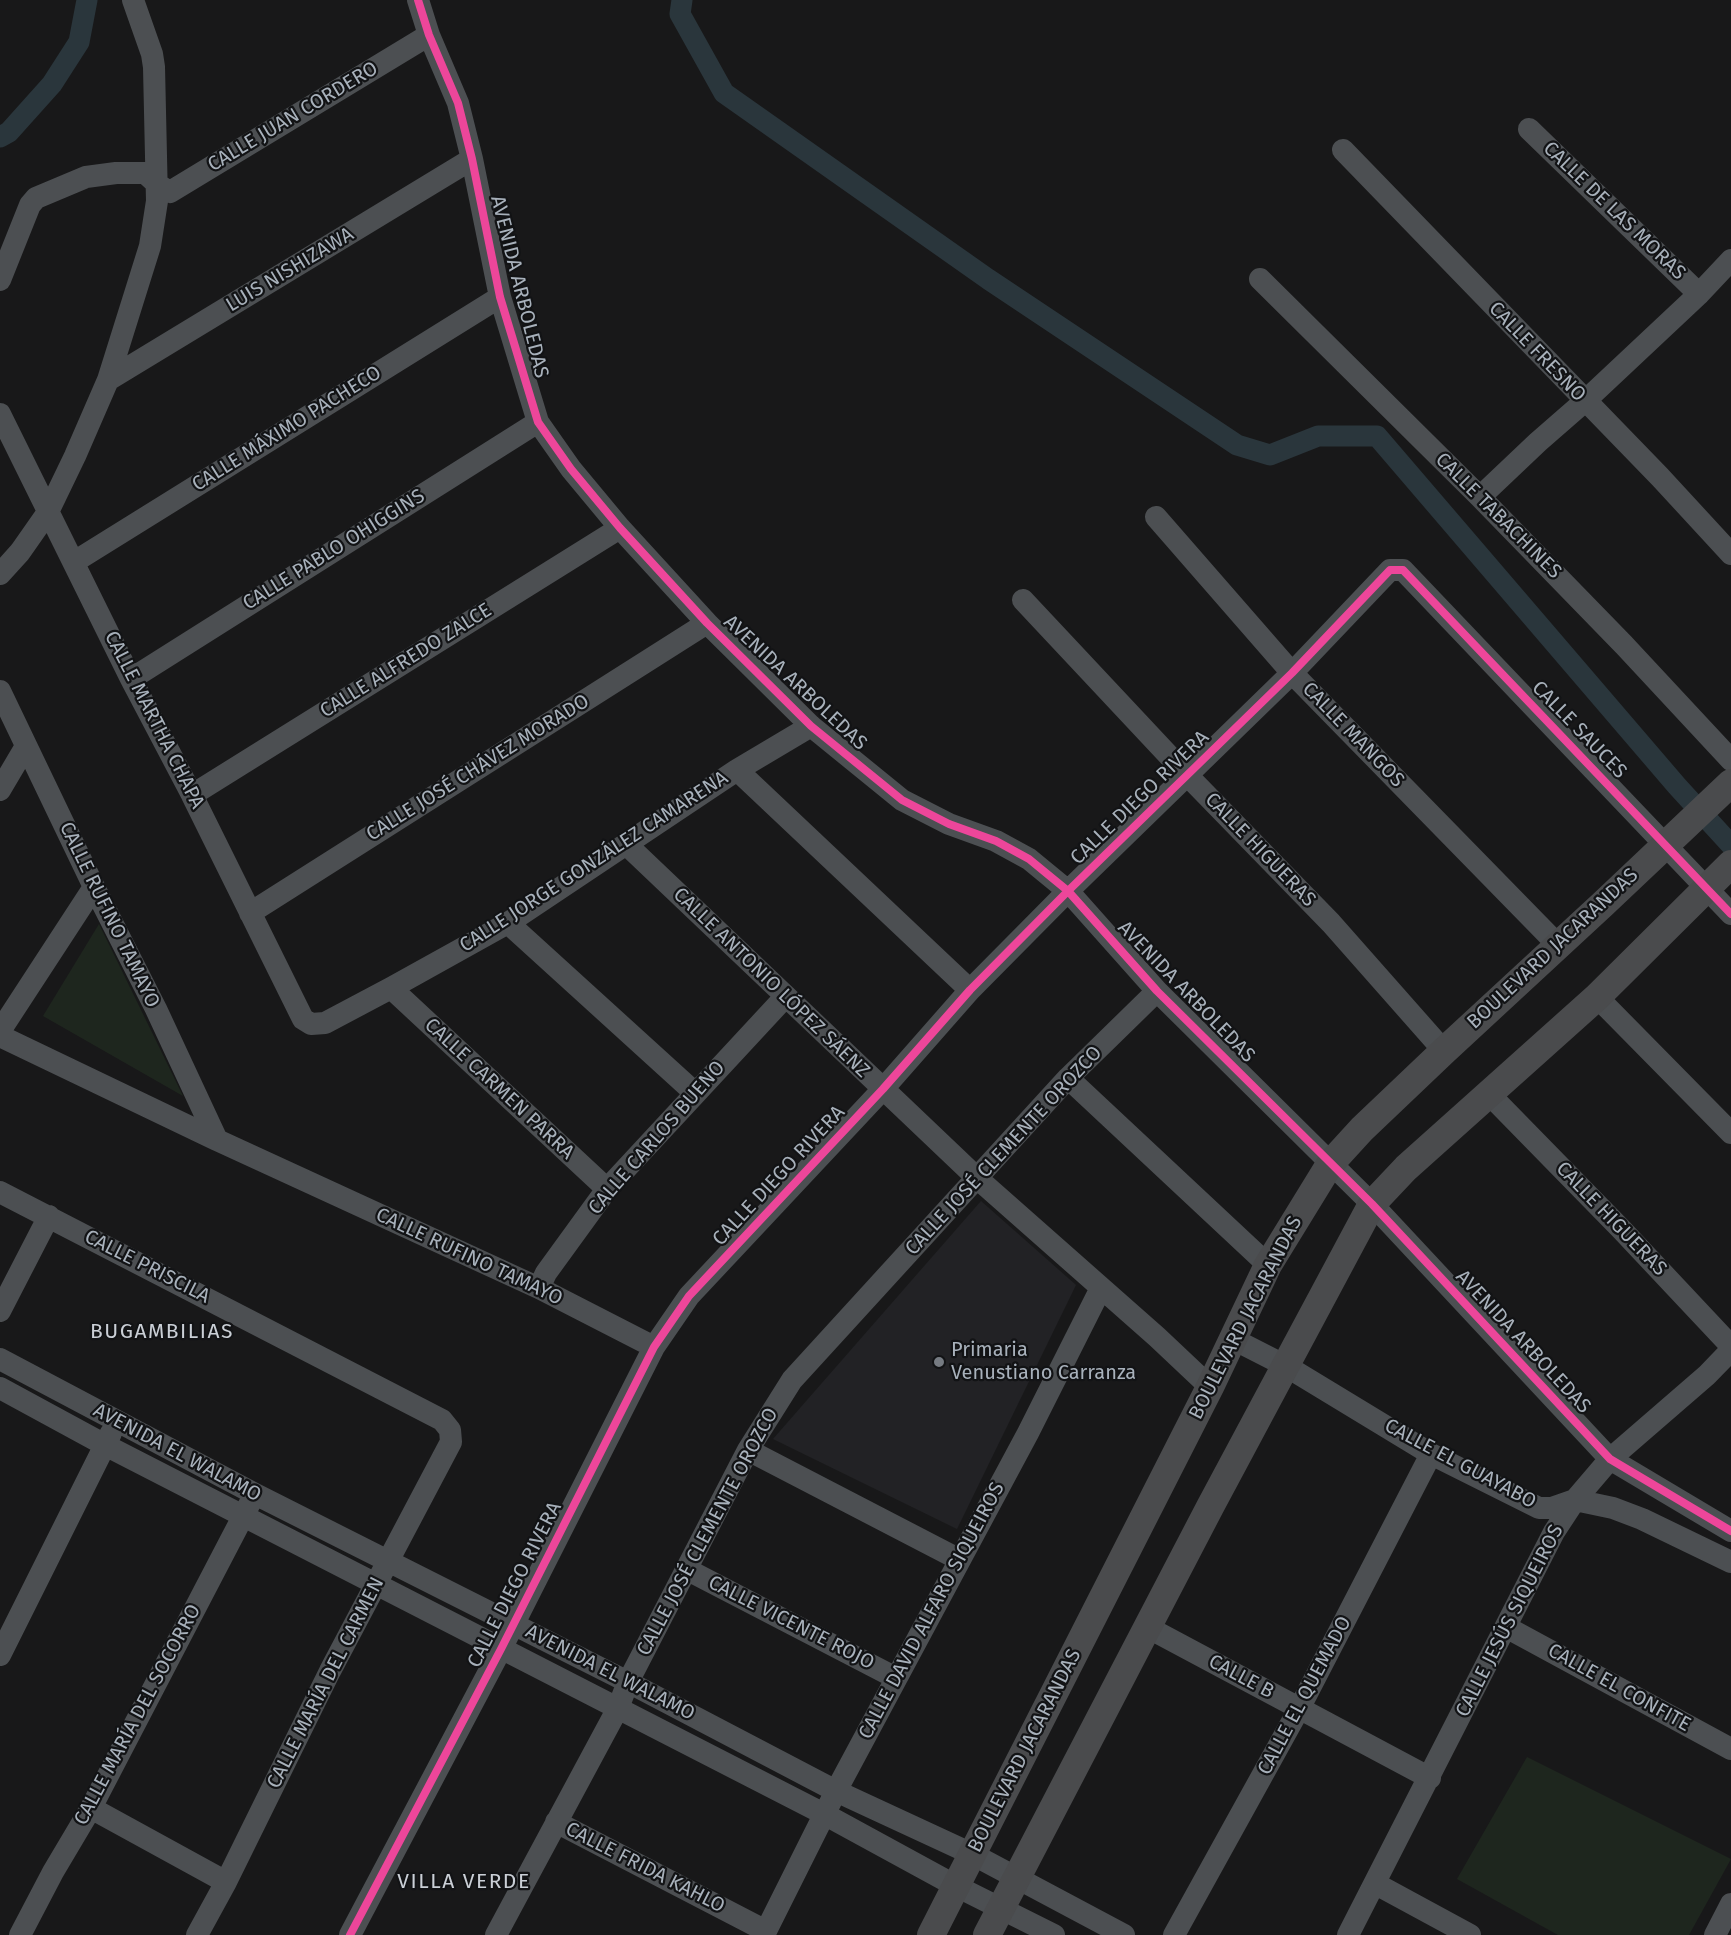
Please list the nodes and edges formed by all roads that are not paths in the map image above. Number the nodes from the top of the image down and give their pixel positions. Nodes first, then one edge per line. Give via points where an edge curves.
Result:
1 (133, 0) edge
2 (418, 0) edge
3 (429, 35) junction
4 (1529, 129) dead end
5 (1343, 150) dead end
6 (472, 159) junction
7 (157, 184) junction
8 (1731, 260) edge
9 (1260, 279) dead end
10 (0, 280) edge
11 (1699, 294) junction
12 (500, 297) junction
13 (108, 380) junction
14 (1585, 401) junction
15 (0, 414) edge
16 (538, 422) junction
17 (1480, 497) junction
18 (48, 512) junction
19 (1156, 517) dead end
20 (620, 528) junction
21 (1727, 541) edge
22 (74, 562) junction
23 (1403, 570) joint
24 (0, 574) edge
25 (1023, 600) dead end
26 (707, 623) junction
27 (1292, 673) junction
28 (131, 679) junction
29 (0, 691) edge
30 (811, 726) junction
31 (26, 746) junction
32 (1731, 760) edge
33 (737, 770) junction
34 (1187, 775) junction
35 (0, 790) edge
36 (1722, 791) edge
37 (192, 795) junction
38 (626, 844) junction
39 (1664, 844) junction
40 (1730, 865) edge
41 (94, 887) junction
42 (1706, 888) junction
43 (1068, 891) junction
44 (250, 913) junction
45 (1731, 914) edge
46 (508, 922) junction
47 (1558, 945) junction
48 (391, 988) junction
49 (970, 990) junction
50 (1158, 991) junction
51 (786, 996) junction
52 (1597, 997) junction
53 (311, 1024) joint
54 (0, 1034) edge
55 (1444, 1051) junction
56 (1068, 1078) junction
57 (883, 1089) junction
58 (695, 1093) junction
59 (1489, 1094) junction
60 (1731, 1133) edge
61 (217, 1140) junction
62 (1330, 1164) junction
63 (977, 1178) junction
64 (608, 1189) junction
65 (0, 1192) edge
66 (1372, 1204) junction
67 (49, 1216) junction
68 (1268, 1265) junction
69 (539, 1288) junction
70 (1101, 1288) junction
71 (0, 1311) edge
72 (1233, 1339) junction
73 (1731, 1346) edge
74 (654, 1347) junction
75 (1731, 1350) edge
76 (0, 1359) edge
77 (1286, 1366) junction
78 (1210, 1387) junction
79 (0, 1388) edge
80 (117, 1421) junction
81 (450, 1430) joint
82 (105, 1445) junction
83 (748, 1450) junction
84 (1431, 1454) junction
85 (1610, 1459) junction
86 (255, 1494) junction
87 (1575, 1500) junction
88 (243, 1515) junction
89 (1731, 1532) edge
90 (960, 1560) junction
91 (389, 1562) junction
92 (1731, 1562) edge
93 (686, 1569) junction
94 (377, 1584) junction
95 (514, 1623) junction
96 (1148, 1627) junction
97 (1506, 1627) junction
98 (501, 1649) junction
99 (0, 1655) edge
100 (896, 1678) junction
101 (628, 1682) junction
102 (618, 1708) junction
103 (1299, 1709) junction
104 (1731, 1749) edge
105 (1430, 1778) junction
106 (836, 1791) junction
107 (91, 1809) junction
108 (824, 1814) junction
109 (555, 1822) junction
110 (972, 1854) junction
111 (1017, 1877) junction
112 (226, 1882) junction
113 (1376, 1884) junction
114 (956, 1886) junction
115 (1731, 1904) edge
116 (1002, 1907) junction
117 (765, 1933) edge
118 (20, 1935) edge
119 (197, 1935) edge
120 (350, 1935) edge
121 (496, 1935) edge
122 (931, 1935) edge
123 (987, 1935) edge
124 (1054, 1935) edge
125 (1125, 1935) edge
126 (1174, 1935) edge
127 (1348, 1935) edge
128 (1470, 1935) edge
129 (1715, 1935) edge

1 - 7 street via 154,67
2 - 3 street, AVENIDA ARBOLEDAS
3 - 6 street, AVENIDA ARBOLEDAS via 458,103
3 - 7 street, CALLE JUAN CORDERO via 170,192
4 - 11 street, CALLE DE LAS MORAS
5 - 14 street, CALLE FRESNO
6 - 12 street, AVENIDA ARBOLEDAS
6 - 13 street, LUIS NISHIZAWA
7 - 10 street via 145,173 116,173 86,177 36,198
7 - 13 street via 150,246
8 - 11 street
9 - 17 street, CALLE TABACHINES
11 - 14 street
12 - 16 street, AVENIDA ARBOLEDAS
12 - 22 street, CALLE MÁXIMO PACHECO
13 - 18 street
14 - 17 street
14 - 21 street, CALLE FRESNO
15 - 18 street, CALLE MARTHA CHAPA
16 - 20 street, AVENIDA ARBOLEDAS
16 - 28 street, CALLE PABLO OHIGGINS
17 - 32 street, CALLE TABACHINES
18 - 22 street, CALLE MARTHA CHAPA
18 - 24 street
19 - 27 street, CALLE MANGOS
20 - 26 street, AVENIDA ARBOLEDAS
20 - 37 street, CALLE ALFREDO ZALCE
22 - 28 street, CALLE MARTHA CHAPA
23 - 27 street, CALLE DIEGO RIVERA via 1390,570
23 - 39 street, CALLE SAUCES
25 - 34 street, CALLE HIGUERAS
26 - 30 street, AVENIDA ARBOLEDAS
26 - 44 street, CALLE JOSÉ CHÁVEZ MORADO
27 - 34 street, CALLE DIEGO RIVERA
27 - 47 street, CALLE MANGOS
28 - 37 street, CALLE MARTHA CHAPA
29 - 31 street, CALLE RUFINO TAMAYO
30 - 33 street, CALLE JORGE GONZÁLEZ CAMARENA
30 - 43 street, AVENIDA ARBOLEDAS via 902,800 1029,859
31 - 35 street
31 - 41 street, CALLE RUFINO TAMAYO
33 - 38 street, CALLE JORGE GONZÁLEZ CAMARENA
33 - 49 street
34 - 43 street, CALLE DIEGO RIVERA
34 - 55 street, CALLE HIGUERAS via 1331,923
36 - 39 main road, BOULEVARD JACARANDAS
37 - 44 street, CALLE MARTHA CHAPA
38 - 46 street, CALLE JORGE GONZÁLEZ CAMARENA
38 - 51 street, CALLE ANTONIO LÓPEZ SÁENZ
39 - 42 street, CALLE SAUCES
39 - 47 main road, BOULEVARD JACARANDAS
40 - 42 main road
41 - 54 street
41 - 61 street, CALLE RUFINO TAMAYO
42 - 45 street, CALLE SAUCES
42 - 52 main road
43 - 49 street, CALLE DIEGO RIVERA
43 - 50 street, AVENIDA ARBOLEDAS
44 - 53 street, CALLE MARTHA CHAPA via 303,1019
46 - 48 street, CALLE JORGE GONZÁLEZ CAMARENA
46 - 58 street
47 - 55 main road, BOULEVARD JACARANDAS
48 - 53 street, CALLE JORGE GONZÁLEZ CAMARENA via 324,1023
48 - 64 street, CALLE CARMEN PARRA
49 - 57 street, CALLE DIEGO RIVERA
50 - 56 street, CALLE JOSÉ CLEMENTE OROZCO
50 - 62 street, AVENIDA ARBOLEDAS
51 - 57 street, CALLE ANTONIO LÓPEZ SÁENZ
51 - 58 street, CALLE CARLOS BUENO
52 - 59 main road
52 - 60 street
54 - 61 street, CALLE RUFINO TAMAYO
55 - 62 main road, BOULEVARD JACARANDAS
56 - 63 street, CALLE JOSÉ CLEMENTE OROZCO
56 - 68 street
57 - 63 street, CALLE ANTONIO LÓPEZ SÁENZ
57 - 74 street, CALLE DIEGO RIVERA via 689,1296
58 - 64 street, CALLE CARLOS BUENO
59 - 66 main road
59 - 73 street, CALLE HIGUERAS
61 - 69 street, CALLE RUFINO TAMAYO
62 - 66 street, AVENIDA ARBOLEDAS
62 - 68 main road, BOULEVARD JACARANDAS
63 - 70 street, CALLE ANTONIO LÓPEZ SÁENZ
63 - 83 street, CALLE JOSÉ CLEMENTE OROZCO via 792,1380
64 - 69 street, CALLE CARLOS BUENO
65 - 67 street, CALLE PRISCILA
66 - 77 main road
66 - 85 street, AVENIDA ARBOLEDAS
67 - 71 street
67 - 81 street, CALLE PRISCILA via 442,1420
68 - 72 main road, BOULEVARD JACARANDAS
69 - 74 street, CALLE RUFINO TAMAYO
70 - 78 street, CALLE ANTONIO LÓPEZ SÁENZ
70 - 90 street, CALLE DAVID ALFARO SIQUEIROS
72 - 77 street, CALLE EL GUAYABO
72 - 78 main road, BOULEVARD JACARANDAS
74 - 95 street, CALLE DIEGO RIVERA
75 - 85 street, CALLE JESÚS SIQUEIROS
76 - 80 street, AVENIDA EL WALAMO
77 - 84 street, CALLE EL GUAYABO
77 - 96 main road
78 - 110 main road, BOULEVARD JACARANDAS
79 - 82 street, AVENIDA EL WALAMO
80 - 82 street
80 - 86 street, AVENIDA EL WALAMO
81 - 91 street, CALLE MARÍA DEL CARMEN via 451,1442
82 - 88 street, AVENIDA EL WALAMO
82 - 99 street
83 - 90 street
83 - 93 street, CALLE JOSÉ CLEMENTE OROZCO
84 - 87 street, CALLE EL GUAYABO via 1539,1508
84 - 103 street, CALLE EL QUEMADO
85 - 87 street, CALLE JESÚS SIQUEIROS
85 - 89 street, AVENIDA ARBOLEDAS
86 - 88 street, CALLE MARÍA DEL SOCORRO
86 - 91 street, AVENIDA EL WALAMO
87 - 92 street, CALLE EL GUAYABO via 1642,1519
87 - 97 street, CALLE JESÚS SIQUEIROS
88 - 94 street, AVENIDA EL WALAMO
88 - 107 street, CALLE MARÍA DEL SOCORRO
90 - 100 street, CALLE DAVID ALFARO SIQUEIROS
91 - 94 street, CALLE MARÍA DEL CARMEN
91 - 95 street, AVENIDA EL WALAMO
93 - 100 street, CALLE VICENTE ROJO
93 - 101 street, CALLE JOSÉ CLEMENTE OROZCO
94 - 98 street, AVENIDA EL WALAMO
94 - 112 street, CALLE MARÍA DEL CARMEN
95 - 98 street, CALLE DIEGO RIVERA
95 - 101 street, AVENIDA EL WALAMO
96 - 103 street, CALLE B
96 - 111 main road
97 - 104 street, CALLE EL CONFITE
97 - 105 street, CALLE JESÚS SIQUEIROS
98 - 102 street, AVENIDA EL WALAMO
98 - 120 street, CALLE DIEGO RIVERA
100 - 106 street, CALLE DAVID ALFARO SIQUEIROS
101 - 102 street, CALLE JOSÉ CLEMENTE OROZCO
101 - 106 street, AVENIDA EL WALAMO
102 - 108 street, AVENIDA EL WALAMO
102 - 109 street, CALLE JOSÉ CLEMENTE OROZCO
103 - 105 street, CALLE B
103 - 126 street, CALLE EL QUEMADO
105 - 113 street, CALLE JESÚS SIQUEIROS
106 - 108 street, CALLE DAVID ALFARO SIQUEIROS
106 - 110 street, AVENIDA EL WALAMO
107 - 112 street
107 - 118 street, CALLE MARÍA DEL SOCORRO
108 - 114 street, AVENIDA EL WALAMO
108 - 117 street, CALLE DAVID ALFARO SIQUEIROS
109 - 117 street, CALLE FRIDA KAHLO
109 - 121 street, CALLE JOSÉ CLEMENTE OROZCO
110 - 111 street, AVENIDA EL WALAMO
110 - 114 main road, BOULEVARD JACARANDAS
111 - 116 main road
111 - 125 street, AVENIDA EL WALAMO
112 - 119 street, CALLE MARÍA DEL CARMEN
113 - 127 street, CALLE JESÚS SIQUEIROS
113 - 128 street
114 - 116 street, AVENIDA EL WALAMO
114 - 122 main road, BOULEVARD JACARANDAS
115 - 129 street
116 - 123 main road
116 - 124 street, AVENIDA EL WALAMO

